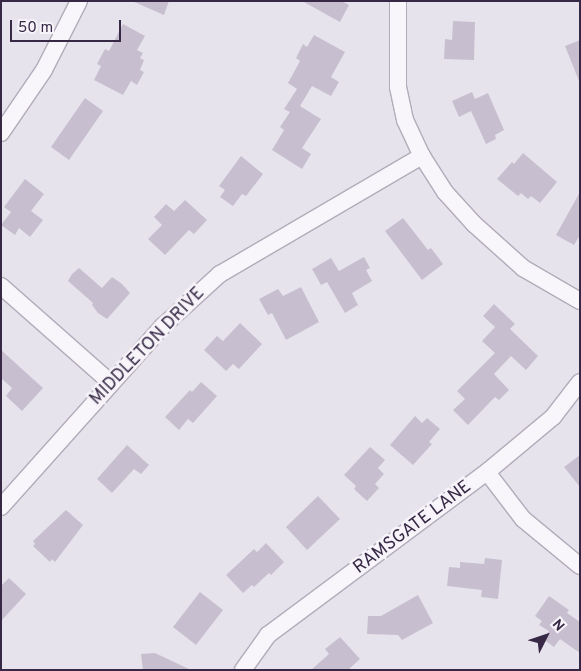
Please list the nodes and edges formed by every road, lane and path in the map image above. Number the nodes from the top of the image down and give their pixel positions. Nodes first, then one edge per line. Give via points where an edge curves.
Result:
1 (79, 1) edge
2 (398, 1) edge
3 (1, 133) edge
4 (422, 156) junction
5 (1, 286) edge
6 (580, 301) edge
7 (580, 382) edge
8 (112, 383) junction
9 (487, 472) junction
10 (1, 507) edge
11 (580, 566) edge
12 (243, 670) edge

1 - 3 street via 44,70
2 - 4 street via 398,87 405,120
4 - 6 street via 446,192 474,224 522,268
4 - 8 street, MIDDLETON DRIVE via 220,274 163,326
5 - 8 street
7 - 9 street, RAMSGATE LANE via 553,417
8 - 10 street, MIDDLETON DRIVE
9 - 11 street via 523,519
9 - 12 street, RAMSGATE LANE via 268,635

